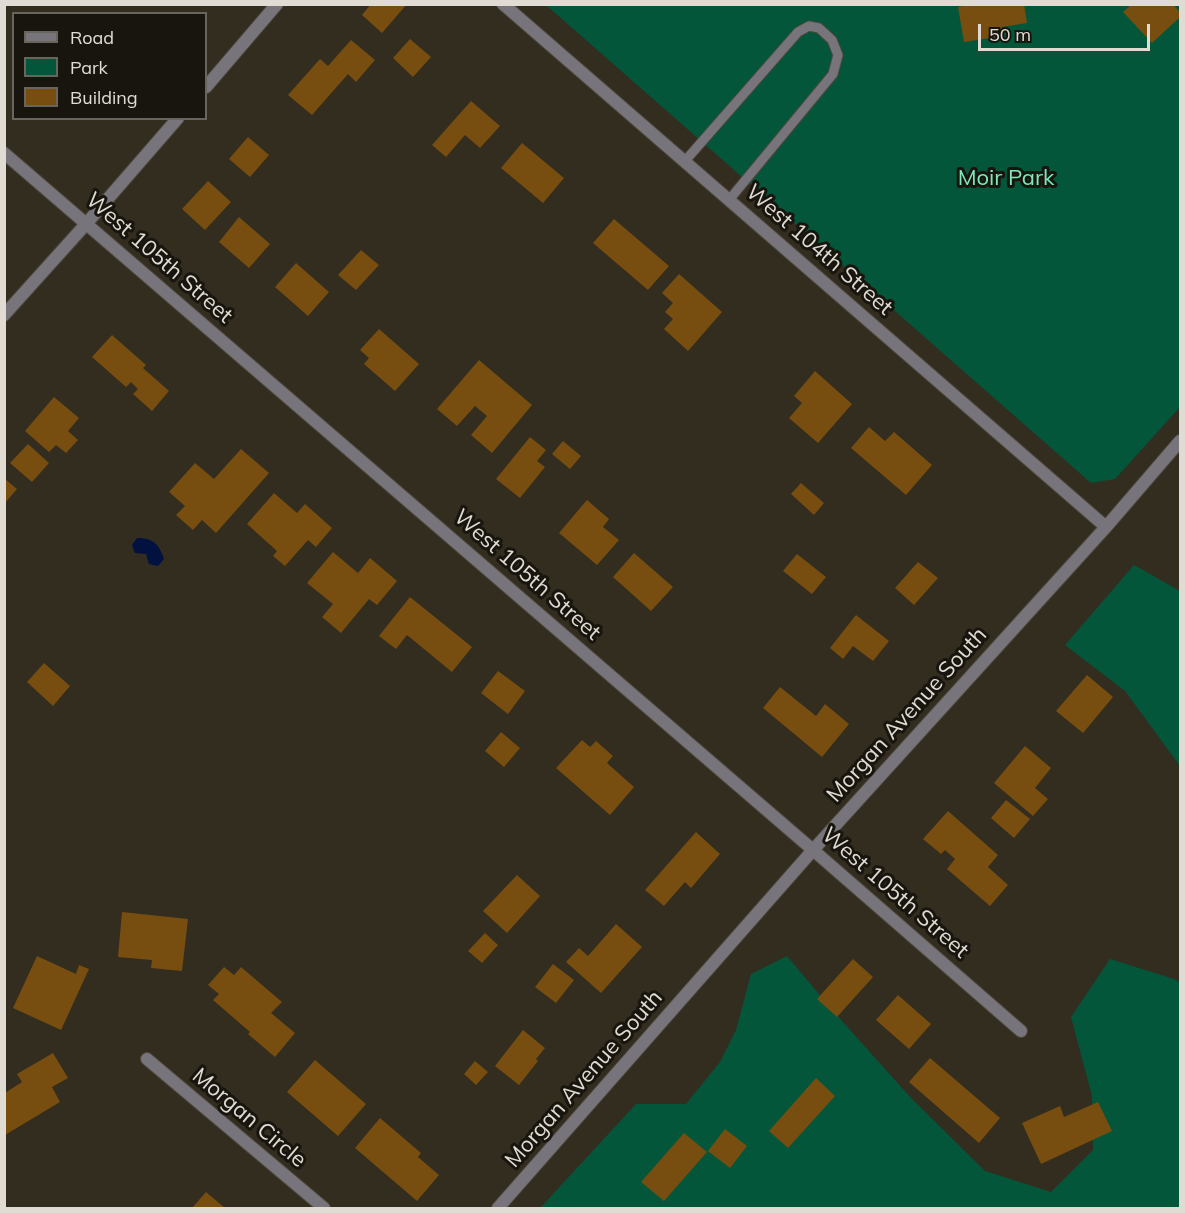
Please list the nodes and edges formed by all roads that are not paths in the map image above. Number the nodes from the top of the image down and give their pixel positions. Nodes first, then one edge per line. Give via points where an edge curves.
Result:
1 (277, 4) edge
2 (503, 4) edge
3 (207, 86) edge
4 (176, 120) edge
5 (4, 153) edge
6 (685, 161) junction
7 (729, 200) junction
8 (86, 224) junction
9 (4, 315) edge
10 (1180, 441) edge
11 (1106, 527) junction
12 (813, 850) junction
13 (1021, 1031) dead end
14 (147, 1059) dead end
15 (324, 1209) edge
16 (498, 1209) edge

1 - 3 street
2 - 6 street, West 104th Street
4 - 8 street
5 - 8 street, West 105th Street
6 - 7 street, West 104th Street
6 - 7 lane via 798,32 809,26 819,28 832,40 838,55 833,74
7 - 11 street, West 104th Street
8 - 9 street
8 - 12 street, West 105th Street
10 - 11 street, Morgan Avenue South
11 - 12 street, Morgan Avenue South
12 - 13 street, West 105th Street
12 - 16 street, Morgan Avenue South
14 - 15 street, Morgan Circle

